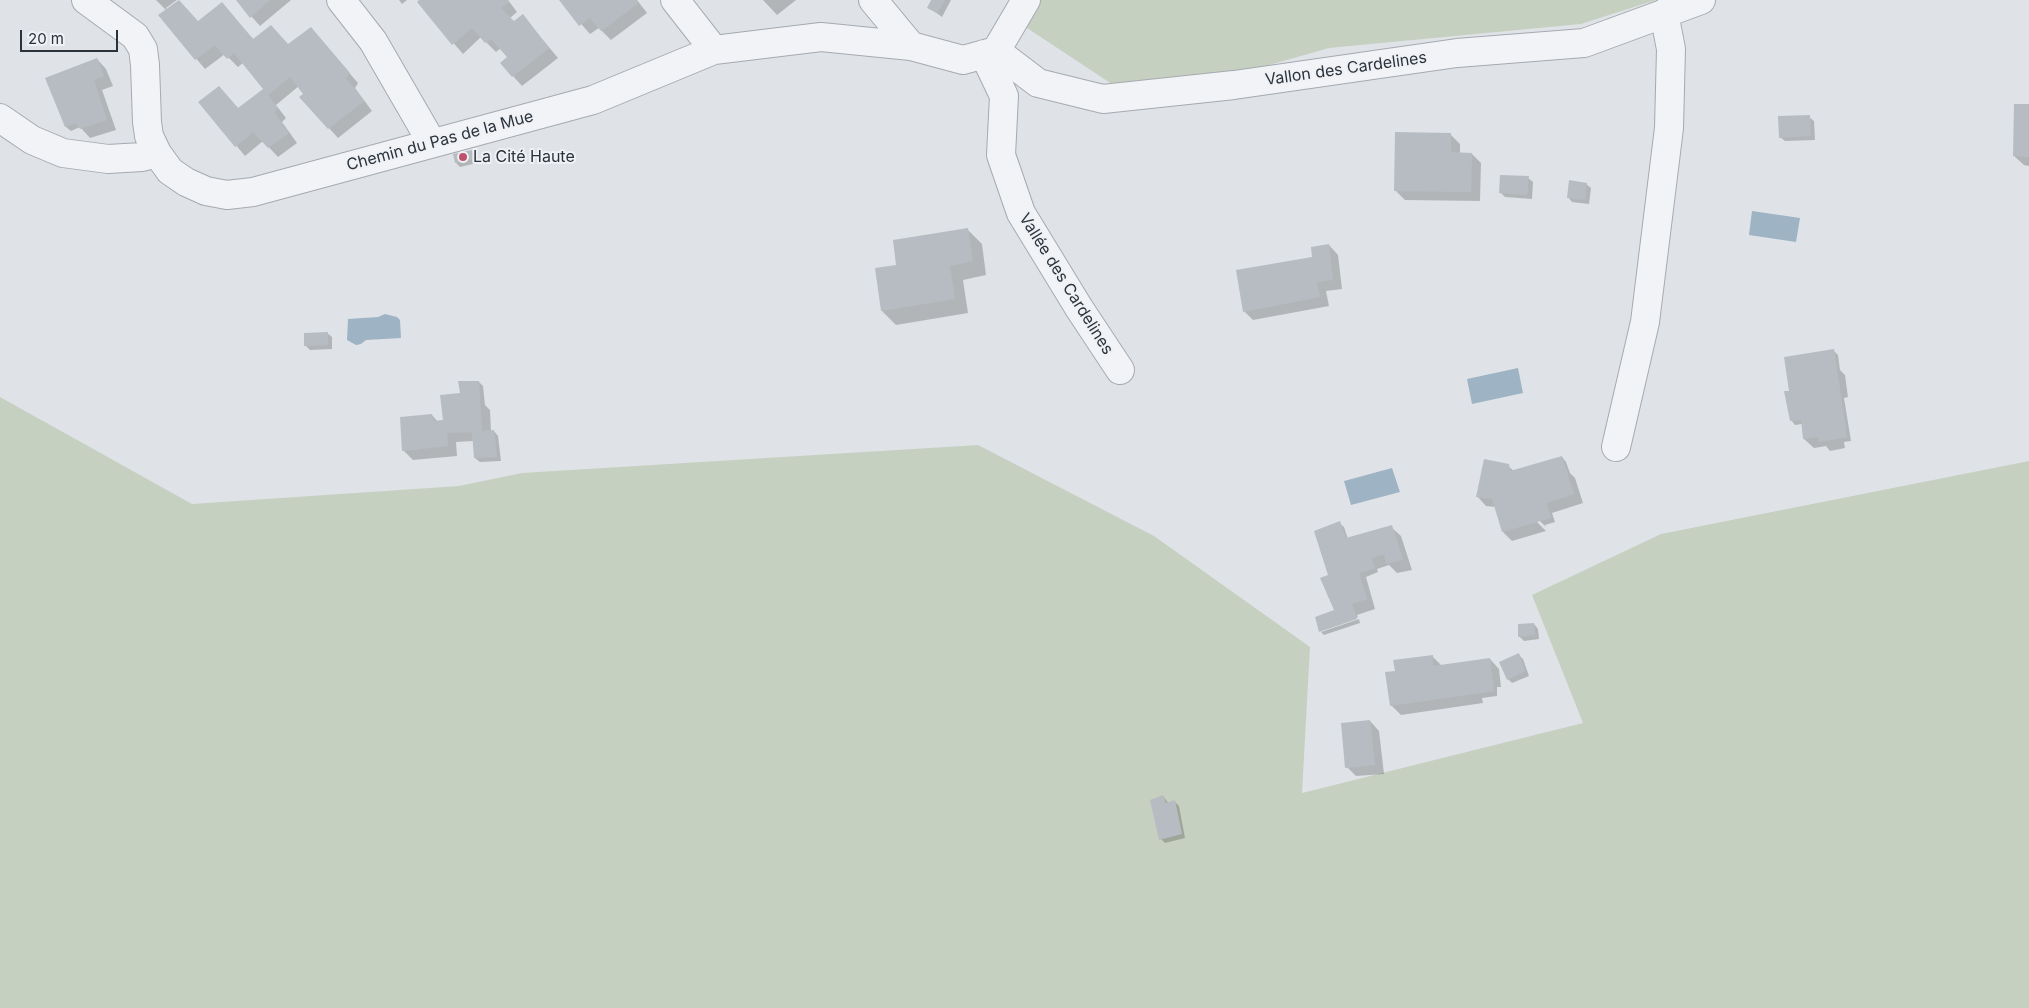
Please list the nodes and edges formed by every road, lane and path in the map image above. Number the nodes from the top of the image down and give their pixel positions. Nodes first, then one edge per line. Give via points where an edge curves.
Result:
1 (86, 0) edge
2 (341, 0) edge
3 (675, 0) edge
4 (873, 0) edge
5 (1026, 0) edge
6 (1701, 0) edge
7 (1664, 13) junction
8 (911, 46) junction
9 (714, 50) junction
10 (990, 53) junction
11 (0, 118) edge
12 (432, 144) junction
13 (158, 153) junction
14 (1120, 370) dead end
15 (1616, 447) dead end

1 - 13 street, Chemin du Pas de la Mue via 135,36 143,49 147,122
2 - 12 street via 373,41
3 - 9 street
4 - 8 street
5 - 10 street
6 - 7 street, Vallon des Cardelines
7 - 10 street, Vallon des Cardelines via 1584,43 1457,53 1234,86 1103,98 1038,83
7 - 15 street via 1671,49 1669,128 1645,322
8 - 9 street, Chemin du Pas de la Mue via 821,37
8 - 10 street, Chemin du Pas de la Mue via 963,60
9 - 12 street, Chemin du Pas de la Mue via 594,100
10 - 14 street, Vallée des Cardelines via 1004,96 1001,155 1021,212
11 - 13 street via 32,140 63,153 108,159
12 - 13 street, Chemin du Pas de la Mue via 253,192 227,194 206,191 186,182 170,171

